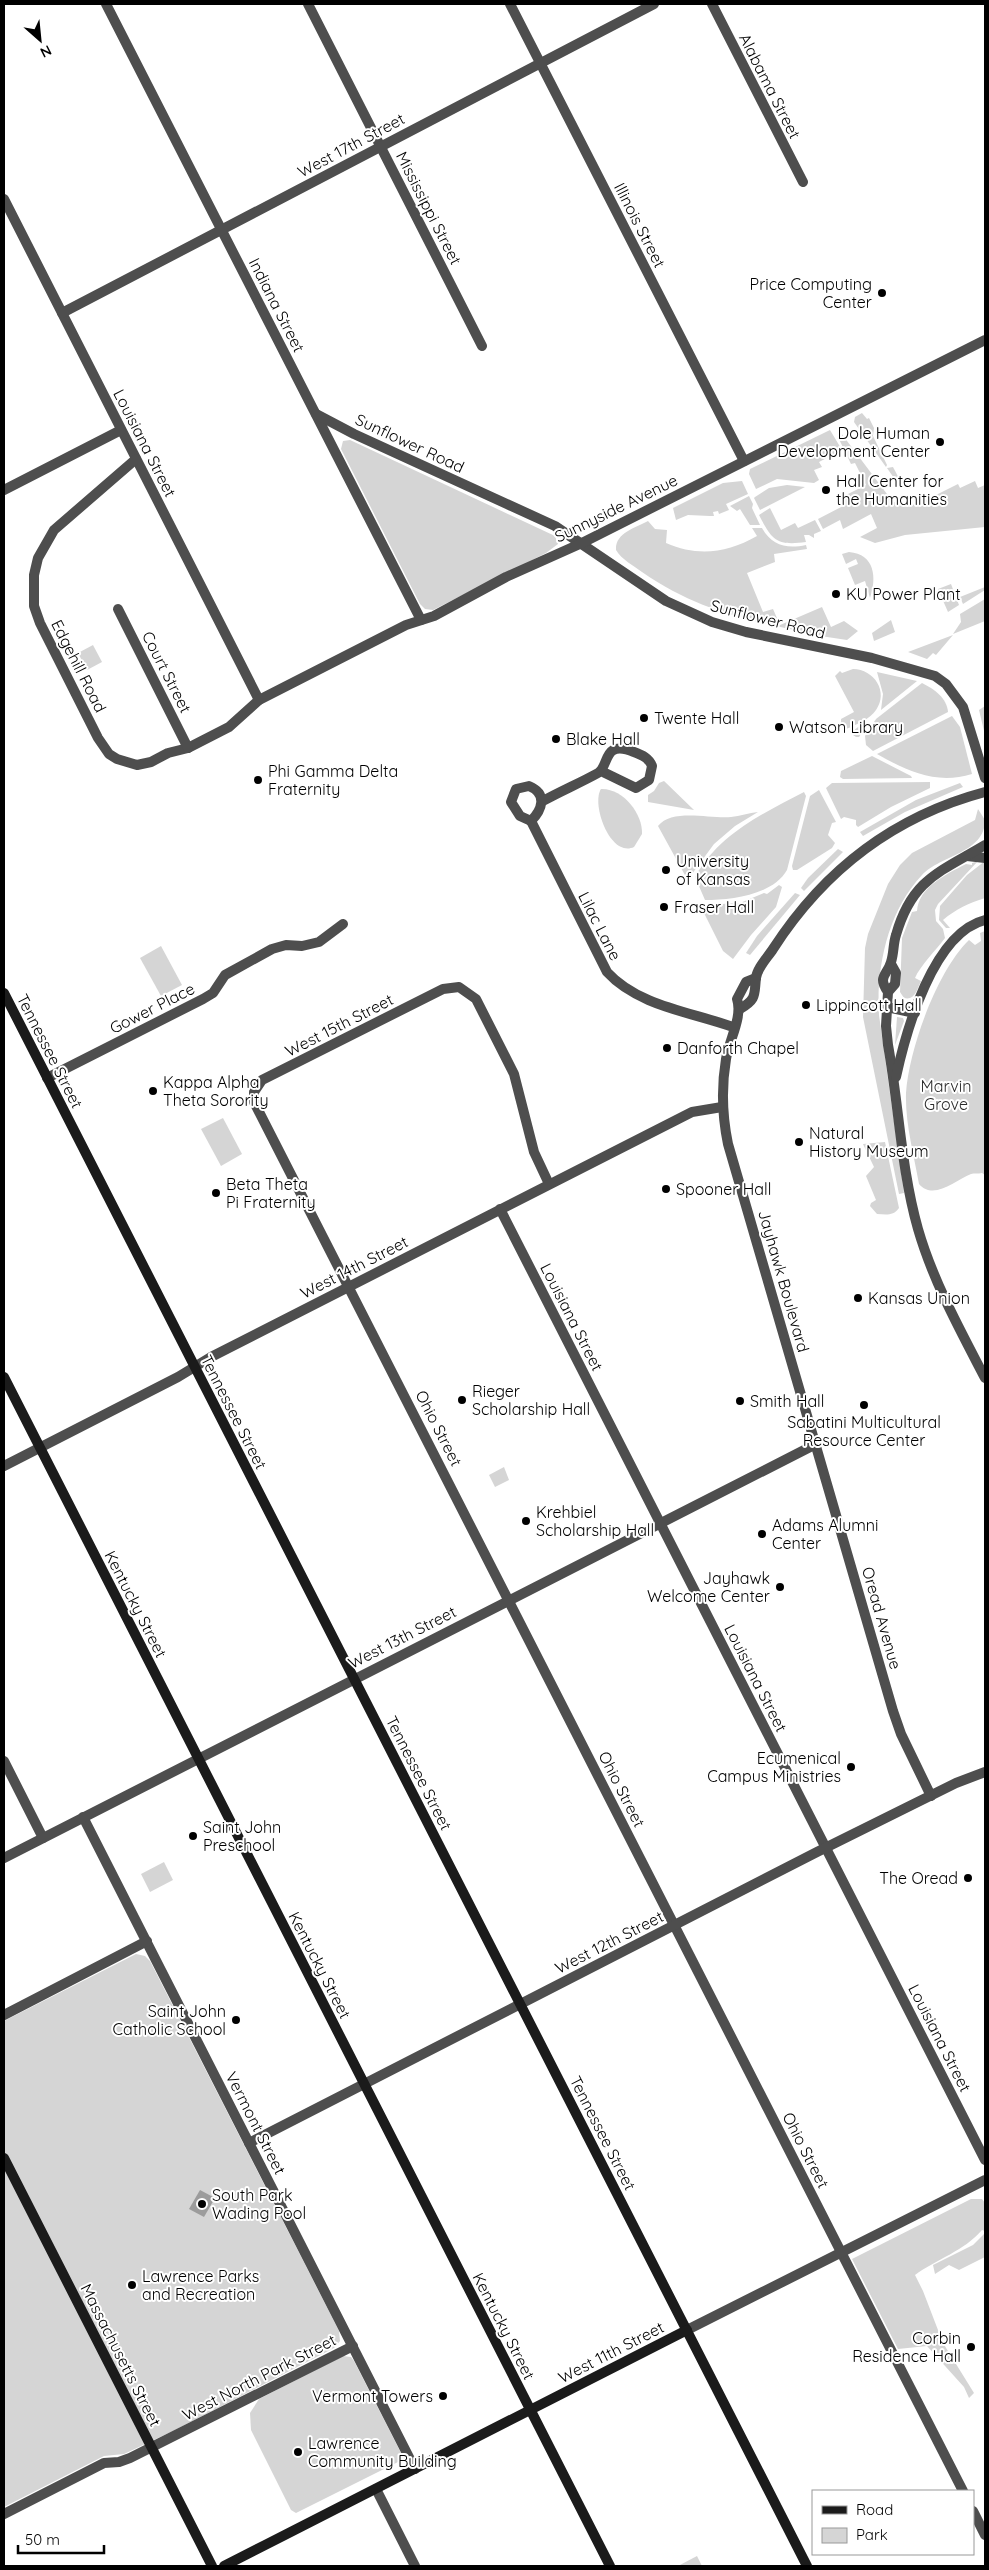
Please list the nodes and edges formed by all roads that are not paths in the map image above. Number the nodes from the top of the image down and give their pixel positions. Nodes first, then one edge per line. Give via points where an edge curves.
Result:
1 (106, 4) edge
2 (308, 4) edge
3 (510, 4) edge
4 (654, 4) edge
5 (712, 4) edge
6 (540, 63) junction
7 (380, 146) junction
8 (803, 182) dead end
9 (4, 200) edge
10 (222, 229) junction
11 (62, 312) junction
12 (985, 340) edge
13 (482, 346) dead end
14 (316, 414) junction
15 (122, 430) junction
16 (136, 459) junction
17 (744, 461) junction
18 (4, 490) edge
19 (582, 543) junction
20 (118, 609) dead end
21 (421, 620) junction
22 (259, 700) junction
23 (188, 748) junction
24 (601, 771) junction
25 (985, 778) edge
26 (985, 792) edge
27 (542, 801) junction
28 (531, 821) junction
29 (985, 845) edge
30 (967, 856) junction
31 (985, 858) edge
32 (985, 920) edge
33 (343, 924) dead end
34 (4, 993) edge
35 (887, 1007) junction
36 (915, 1013) junction
37 (733, 1027) junction
38 (48, 1078) junction
39 (895, 1082) junction
40 (254, 1102) joint
41 (722, 1106) junction
42 (549, 1184) junction
43 (500, 1210) junction
44 (349, 1286) junction
45 (194, 1367) junction
46 (4, 1378) edge
47 (985, 1378) edge
48 (816, 1444) junction
49 (40, 1448) junction
50 (4, 1466) edge
51 (660, 1523) junction
52 (509, 1599) junction
53 (354, 1678) junction
54 (198, 1759) junction
55 (4, 1761) edge
56 (985, 1772) edge
57 (931, 1796) junction
58 (83, 1817) junction
59 (43, 1838) junction
60 (826, 1849) junction
61 (4, 1858) edge
62 (674, 1925) junction
63 (147, 1941) junction
64 (520, 2004) junction
65 (4, 2015) edge
66 (364, 2084) junction
67 (249, 2143) junction
68 (4, 2158) edge
69 (985, 2160) edge
70 (985, 2180) edge
71 (841, 2252) junction
72 (687, 2330) junction
73 (353, 2346) junction
74 (530, 2410) junction
75 (152, 2448) junction
76 (415, 2469) junction
77 (376, 2489) junction
78 (962, 2490) edge
79 (974, 2513) edge
80 (4, 2514) edge
81 (985, 2535) edge
82 (212, 2566) edge
83 (224, 2566) edge
84 (415, 2566) edge
85 (610, 2566) edge
86 (807, 2566) edge

1 - 10 street, Indiana Street
2 - 7 street, Mississippi Street
3 - 6 street, Illinois Street
4 - 6 street, West 17th Street
5 - 8 street, Alabama Street
6 - 7 street, West 17th Street
6 - 17 street, Illinois Street
7 - 10 street, West 17th Street
7 - 13 street, Mississippi Street
9 - 11 street, Louisiana Street
10 - 11 street, West 17th Street
10 - 14 street, Indiana Street
11 - 15 street, Louisiana Street
12 - 17 street, Sunnyside Avenue
14 - 19 street, Sunflower Road via 555,526
14 - 21 street, Indiana Street
15 - 16 street, Louisiana Street
15 - 18 street
16 - 22 street, Louisiana Street
16 - 23 street, Edgehill Road via 54,530 38,558 34,606 98,738 109,754 137,765
17 - 19 street, Sunnyside Avenue
19 - 21 street, Sunnyside Avenue
19 - 25 street, Sunflower Road via 666,601 712,622 872,658 935,676 946,684 963,708
20 - 23 street, Court Street
21 - 22 street, Sunnyside Avenue
22 - 23 street, Edgehill Road via 229,726
24 - 24 street via 636,788 649,780 652,766 640,754 621,749 608,754
24 - 27 street
26 - 37 street, Jayhawk Boulevard via 908,821 847,861 793,920 756,978 757,988 750,1003 740,1009
27 - 28 street
27 - 28 street, Lilac Lane via 538,791 529,786 520,787 513,793 512,807
28 - 37 street, Lilac Lane via 607,972 616,983 660,1004
29 - 30 street
30 - 31 street
30 - 35 street via 935,872 913,896 896,936 891,964 884,972
32 - 36 street via 975,923 955,938 933,972
33 - 38 street, Gower Place via 328,937 311,945 286,945 272,949 225,975 213,993 203,999
34 - 38 main road, Tennessee Street
35 - 36 street
35 - 39 street via 888,1045
36 - 39 street
37 - 41 street, Jayhawk Boulevard via 726,1059
38 - 45 main road, Tennessee Street
39 - 47 street via 899,1129 918,1228 946,1302
40 - 42 street, West 15th Street via 254,1092 262,1080 451,987 465,989 476,999 514,1074 534,1152
40 - 44 street, Ohio Street
41 - 42 street, West 14th Street via 692,1112
41 - 48 street, Jayhawk Boulevard via 728,1144
42 - 43 street, West 14th Street
43 - 44 street, West 14th Street
43 - 51 street, Louisiana Street
44 - 45 street, West 14th Street
44 - 52 street, Ohio Street
45 - 49 street, West 14th Street
45 - 53 main road, Tennessee Street
46 - 49 main road, Kentucky Street
48 - 51 street, West 13th Street
48 - 57 street, Oread Avenue via 900,1734
49 - 50 street, West 14th Street
49 - 54 main road, Kentucky Street
51 - 52 street, West 13th Street
51 - 60 street, Louisiana Street
52 - 53 street, West 13th Street
52 - 62 street, Ohio Street
53 - 54 street, West 13th Street
53 - 64 main road, Tennessee Street
54 - 58 street, West 13th Street
54 - 66 main road, Kentucky Street
55 - 59 street
56 - 57 street, West 12th Street
57 - 60 street, West 12th Street
58 - 59 street, West 13th Street
58 - 63 street, Vermont Street
59 - 61 street, West 13th Street
60 - 62 street, West 12th Street
60 - 69 street, Louisiana Street
62 - 64 street, West 12th Street
62 - 71 street, Ohio Street
63 - 65 street
63 - 67 street, Vermont Street
64 - 66 street, West 12th Street
64 - 72 main road, Tennessee Street
66 - 67 street, West 12th Street
66 - 74 main road, Kentucky Street
67 - 73 street, Vermont Street
68 - 75 main road, Massachusetts Street
70 - 71 street, West 11th Street
71 - 72 street, West 11th Street
71 - 78 street, Ohio Street
72 - 74 main road, West 11th Street
72 - 86 main road, Tennessee Street
73 - 75 street, West North Park Street
73 - 76 street, Vermont Street
74 - 76 main road, West 11th Street
74 - 85 main road, Kentucky Street
75 - 80 street, West North Park Street via 119,2462 104,2463
75 - 82 main road, Massachusetts Street
76 - 77 main road, West 11th Street
77 - 83 main road, West 11th Street
77 - 84 street
79 - 81 street

